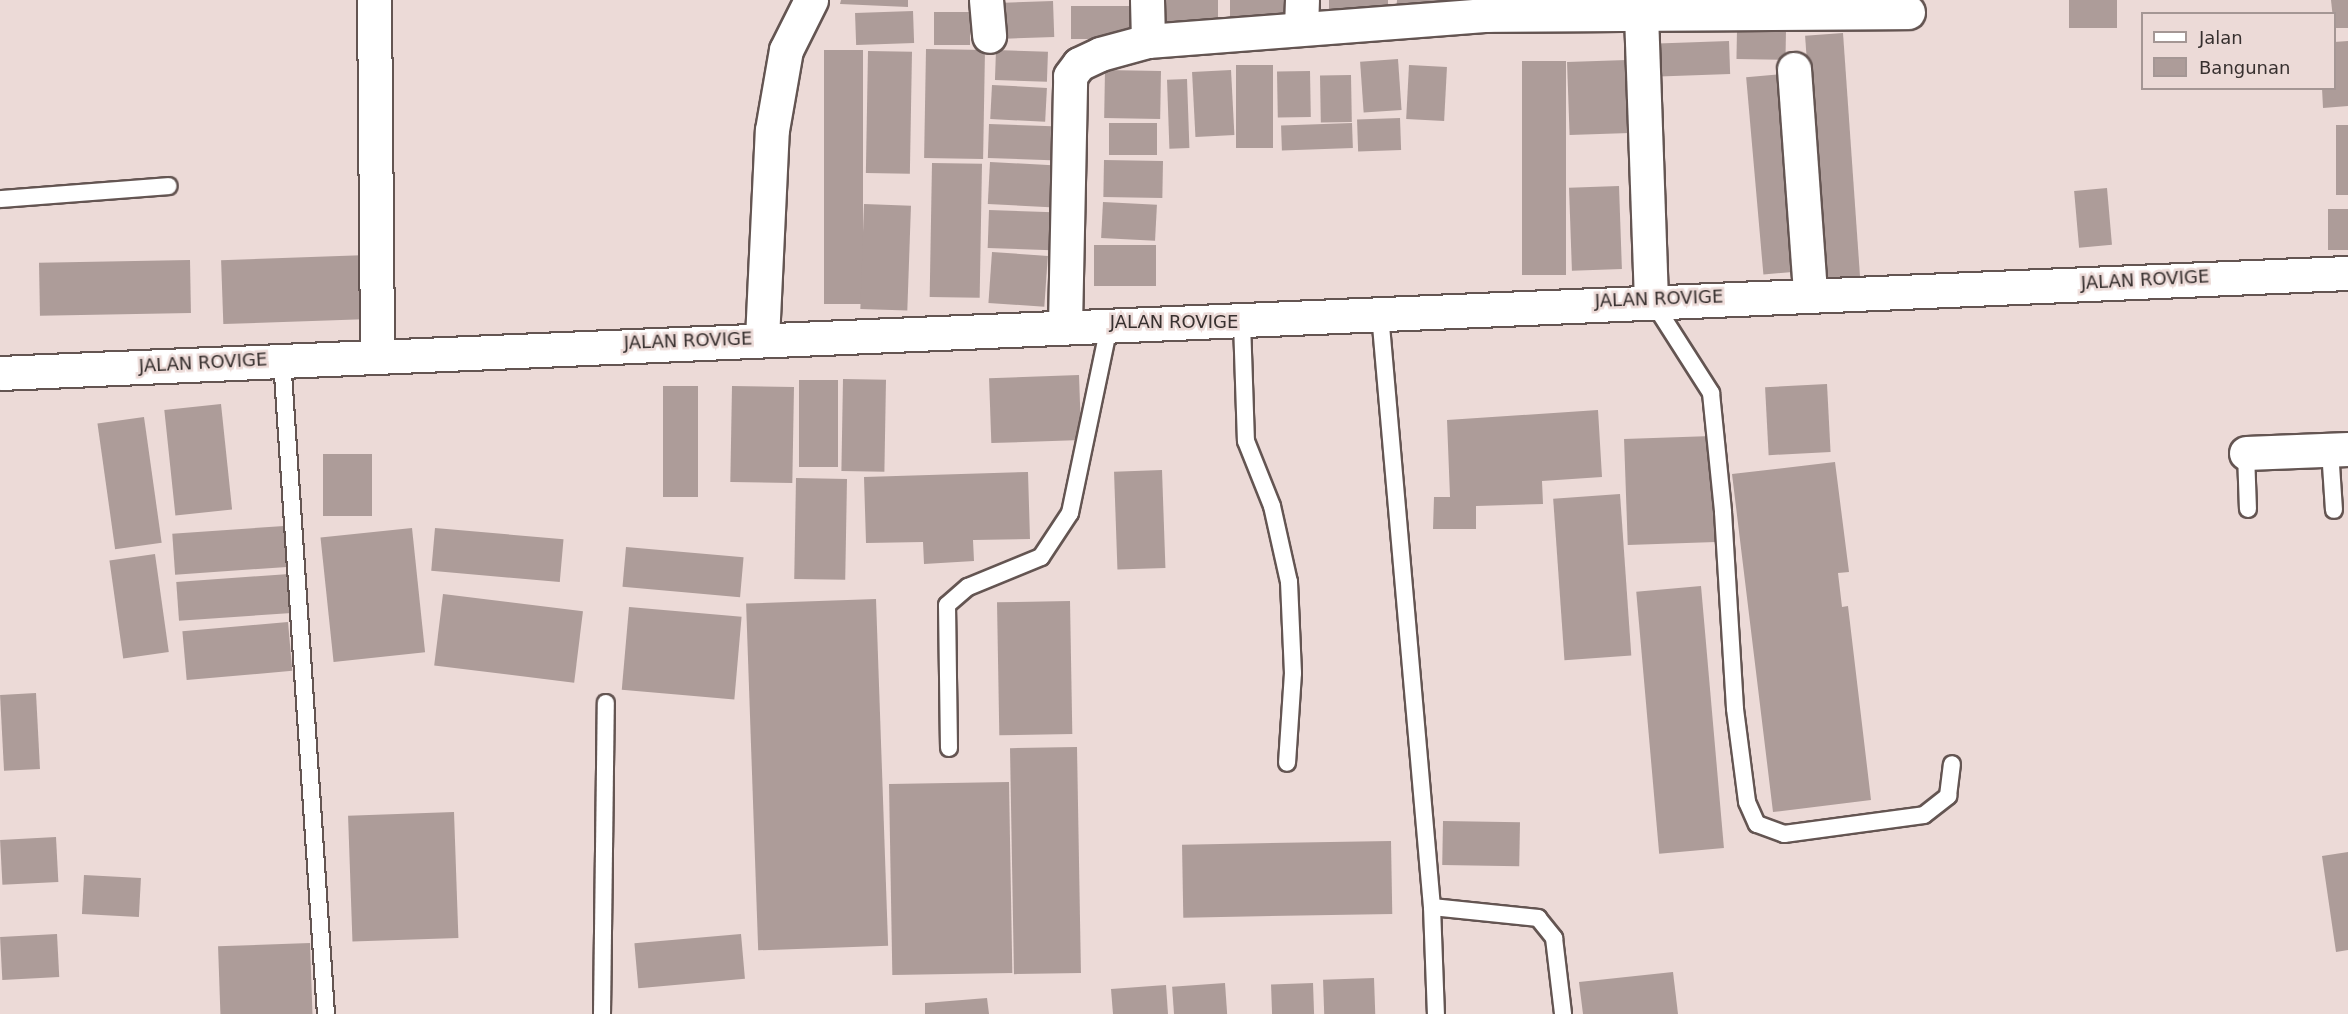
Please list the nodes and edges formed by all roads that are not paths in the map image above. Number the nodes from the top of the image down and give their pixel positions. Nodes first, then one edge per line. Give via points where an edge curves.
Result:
1 (374, 0) edge
2 (811, 0) edge
3 (986, 0) edge
4 (1147, 0) edge
5 (1487, 8) edge
6 (1908, 12) dead end
7 (1301, 14) edge
8 (1641, 14) junction
9 (989, 36) dead end
10 (1148, 41) junction
11 (1794, 69) dead end
12 (169, 186) dead end
13 (0, 199) edge
14 (2348, 273) edge
15 (1810, 294) junction
16 (1651, 299) junction
17 (1380, 314) junction
18 (1111, 322) junction
19 (1242, 322) junction
20 (1065, 325) junction
21 (762, 339) junction
22 (377, 353) junction
23 (282, 359) junction
24 (0, 373) edge
25 (2339, 449) edge
26 (2246, 453) joint
27 (2248, 509) dead end
28 (2334, 510) dead end
29 (606, 703) dead end
30 (949, 748) dead end
31 (1287, 763) dead end
32 (1952, 765) dead end
33 (1432, 907) junction
34 (326, 1014) edge
35 (602, 1014) edge
36 (1436, 1014) edge
37 (1563, 1014) edge

1 - 22 street
2 - 21 street via 786,50 776,106 767,177
3 - 9 street
4 - 10 street
5 - 7 street
5 - 8 street
6 - 8 street
7 - 10 street
8 - 16 street
10 - 20 street via 1079,63 1070,76
11 - 15 street
12 - 13 lane
14 - 15 street, JALAN ROVIGE
15 - 16 street, JALAN ROVIGE
16 - 17 street, JALAN ROVIGE
16 - 32 lane via 1711,393 1724,512 1735,710 1747,802 1757,824 1784,834 1924,815 1948,796
17 - 19 street, JALAN ROVIGE
17 - 33 lane
18 - 19 street, JALAN ROVIGE
18 - 20 street, JALAN ROVIGE
18 - 30 lane via 1070,513 1041,557 968,586 947,606
19 - 31 lane via 1246,441 1272,506 1289,582 1293,673
20 - 21 street, JALAN ROVIGE
21 - 22 street, JALAN ROVIGE
22 - 23 street, JALAN ROVIGE
23 - 24 street, JALAN ROVIGE
23 - 34 lane
25 - 26 street
25 - 28 lane
26 - 27 lane
29 - 35 lane
33 - 36 lane
33 - 37 lane via 1538,918 1554,938

